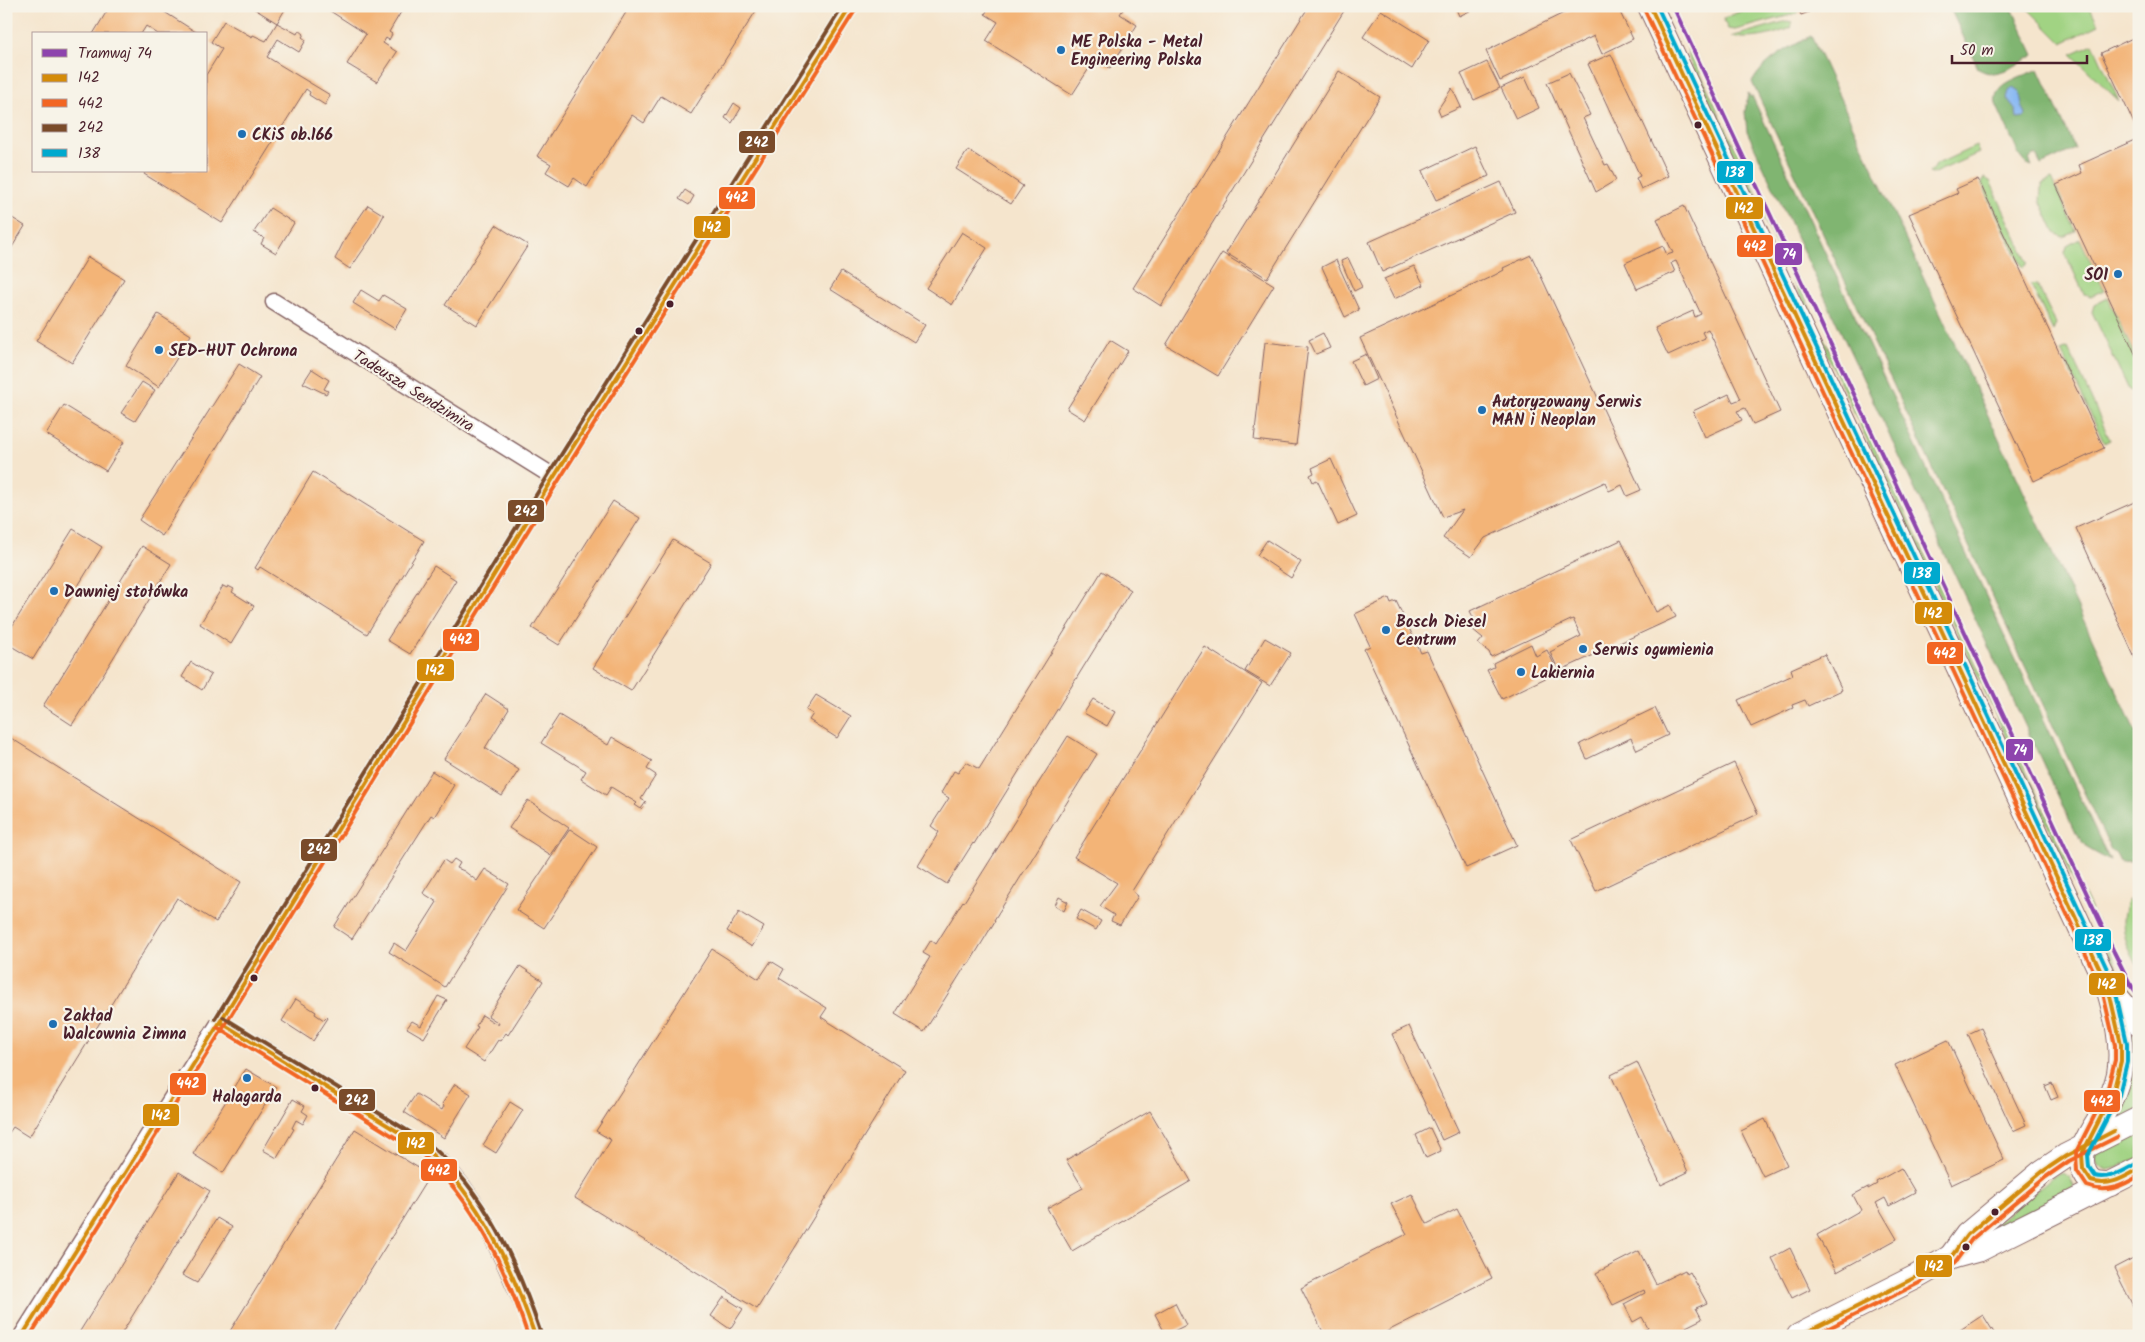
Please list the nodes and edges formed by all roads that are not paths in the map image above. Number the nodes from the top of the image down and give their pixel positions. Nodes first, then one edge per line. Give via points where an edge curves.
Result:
1 (851, 6) edge
2 (1650, 6) edge
3 (274, 302) dead end
4 (554, 477) junction
5 (2108, 987) junction
6 (220, 1022) junction
7 (2139, 1023) edge
8 (2139, 1119) edge
9 (2085, 1146) junction
10 (2139, 1169) edge
11 (2110, 1184) junction
12 (1951, 1257) junction
13 (22, 1336) edge
14 (535, 1336) edge
15 (1798, 1336) edge

1 - 4 street
2 - 5 street
3 - 4 street, Tadeusza Sendzimira
4 - 6 street
5 - 7 street
5 - 9 street via 2121,1044 2121,1061 2113,1093
6 - 13 street
6 - 14 street via 426,1149 444,1164 483,1216 527,1311
8 - 9 street
9 - 11 street via 2081,1160 2086,1176 2097,1184
9 - 12 street via 2042,1172 1967,1235
10 - 11 street
11 - 12 street via 1980,1249
12 - 15 street

